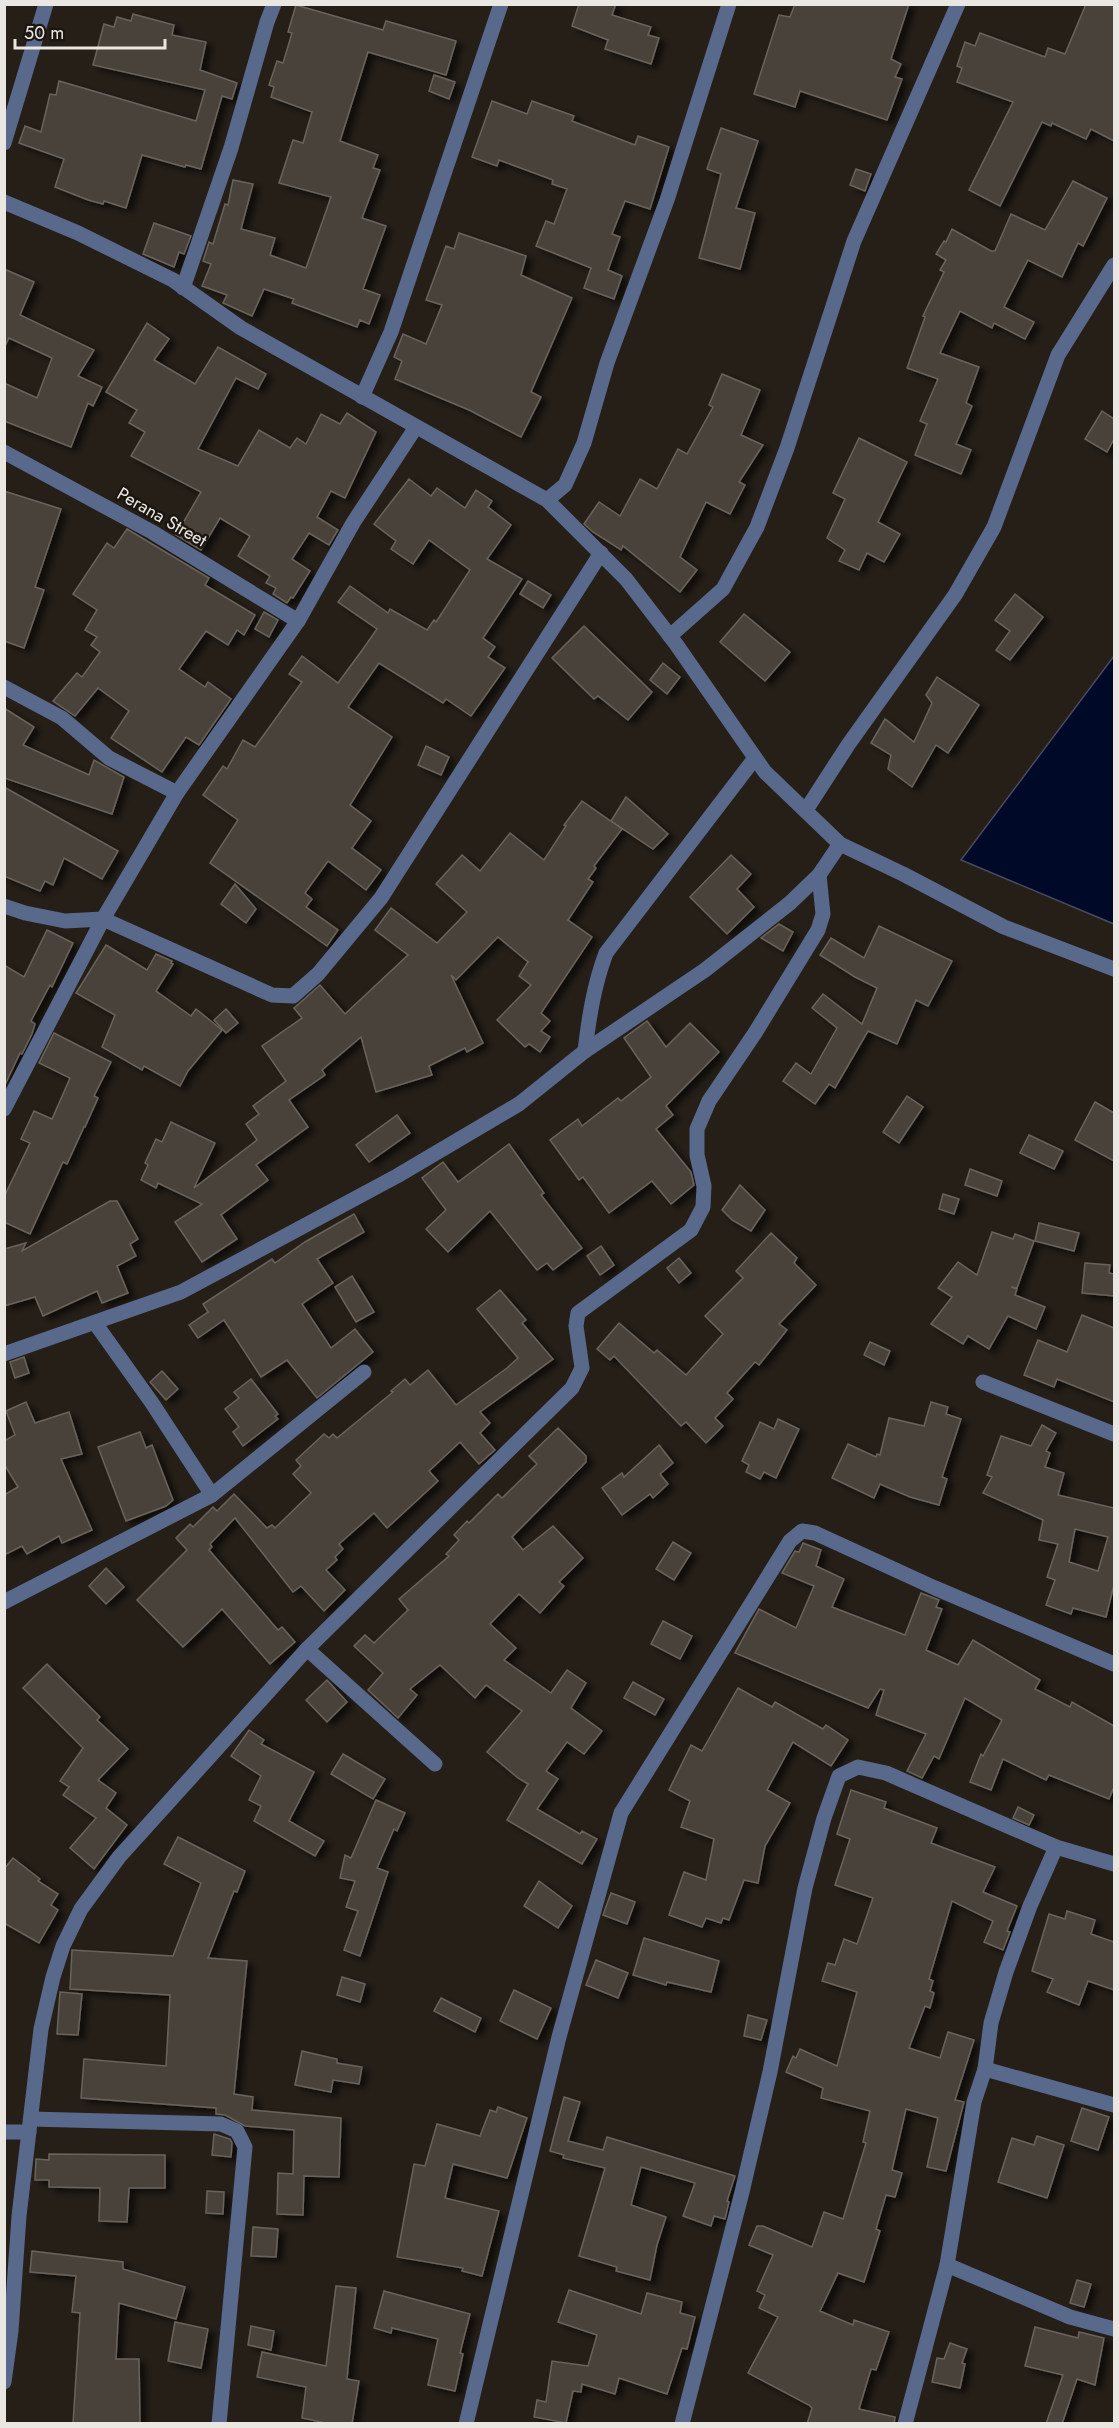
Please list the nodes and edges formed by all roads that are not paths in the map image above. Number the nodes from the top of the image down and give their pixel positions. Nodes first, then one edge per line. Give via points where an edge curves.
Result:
1 (46, 4) edge
2 (274, 4) edge
3 (501, 4) edge
4 (729, 4) edge
5 (958, 4) edge
6 (4, 143) edge
7 (4, 202) edge
8 (1114, 264) edge
9 (183, 288) junction
10 (362, 396) junction
11 (416, 427) junction
12 (4, 452) edge
13 (547, 500) junction
14 (601, 553) junction
15 (297, 621) junction
16 (670, 636) junction
17 (4, 687) edge
18 (755, 758) junction
19 (177, 793) junction
20 (806, 810) junction
21 (840, 844) junction
22 (819, 875) junction
23 (4, 906) edge
24 (103, 920) junction
25 (1114, 969) edge
26 (585, 1051) junction
27 (4, 1109) edge
28 (95, 1323) junction
29 (4, 1354) edge
30 (364, 1372) dead end
31 (983, 1382) dead end
32 (1114, 1434) edge
33 (212, 1495) junction
34 (4, 1602) edge
35 (307, 1649) junction
36 (1114, 1664) edge
37 (435, 1764) dead end
38 (1056, 1847) junction
39 (1114, 1864) edge
40 (985, 2069) junction
41 (1114, 2105) edge
42 (30, 2126) junction
43 (4, 2132) edge
44 (947, 2265) junction
45 (1114, 2329) edge
46 (4, 2382) edge
47 (219, 2424) edge
48 (466, 2424) edge
49 (682, 2424) edge
50 (905, 2424) edge

1 - 6 street
2 - 9 street
3 - 10 street via 391,332
4 - 13 street via 584,443 565,485
5 - 16 street via 855,241 798,417 757,527 723,590
7 - 9 street via 78,233
8 - 20 street via 1058,356 994,527 955,595
9 - 10 street via 241,328
10 - 11 street
11 - 13 street
11 - 15 street via 353,523
12 - 15 street, Perana Street via 152,532
13 - 14 street
14 - 16 street
14 - 24 street via 381,898 318,974 293,996 272,994
15 - 19 street
16 - 18 street
17 - 19 street via 62,718 109,758
18 - 20 street
18 - 26 street via 606,953 594,987
19 - 24 street
20 - 21 street
21 - 22 street
21 - 25 street via 1004,927
22 - 26 street via 705,970
22 - 35 street via 823,914 818,930 709,1101 698,1129 703,1207 691,1230 578,1313 582,1368 572,1388
23 - 24 street via 65,921
24 - 27 street
26 - 28 street via 519,1104 397,1176 181,1292
28 - 29 street
28 - 33 street
30 - 33 street
31 - 32 street
33 - 34 street
35 - 37 street
35 - 42 street via 118,1857 81,1909 53,1977 41,2029
36 - 48 street via 815,1533 802,1531 789,1541 621,1813 559,2037
38 - 39 street
38 - 40 street via 1006,1972 991,2023
38 - 49 street via 886,1773 858,1767 839,1776 804,1888 755,2138
40 - 41 street
40 - 44 street via 974,2102
42 - 43 street
42 - 46 street
42 - 47 street via 221,2124 237,2131 245,2147
44 - 45 street via 1070,2317
44 - 50 street

